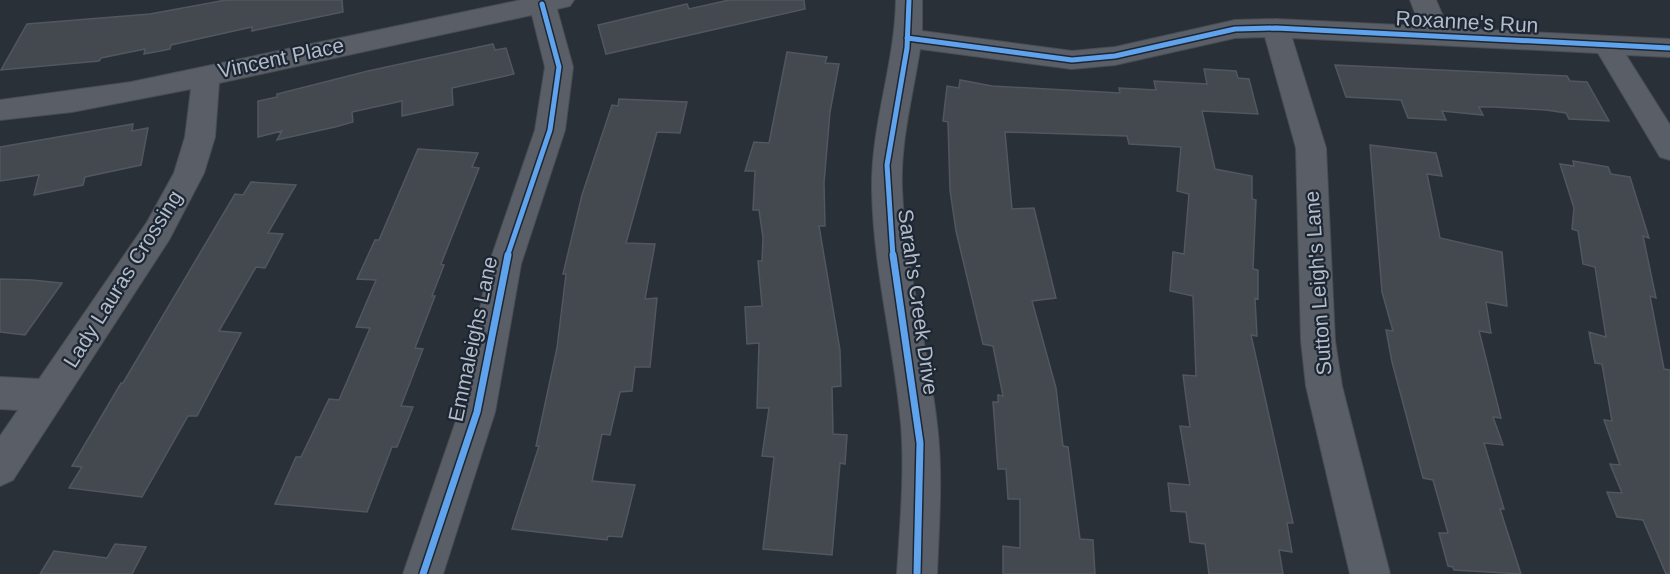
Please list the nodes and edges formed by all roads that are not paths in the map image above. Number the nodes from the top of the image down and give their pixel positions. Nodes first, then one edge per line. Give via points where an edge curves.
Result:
1 (909, 0) edge
2 (1423, 0) edge
3 (552, 2) edge
4 (1276, 28) junction
5 (1438, 37) junction
6 (908, 38) junction
7 (1606, 45) junction
8 (1670, 48) edge
9 (206, 74) junction
10 (0, 110) edge
11 (1670, 149) edge
12 (0, 393) edge
13 (47, 396) junction
14 (0, 468) edge
15 (423, 574) edge
16 (917, 574) edge
17 (1370, 574) edge

1 - 6 street, Sarah's Creek Drive
2 - 5 street
3 - 9 street, Vincent Place
3 - 15 street, Emmaleighs Lane via 559,67 550,130 505,264 477,412
4 - 5 street, Roxanne's Run
4 - 6 street, Roxanne's Run via 1235,29 1115,56 1072,60
4 - 17 street, Sutton Leigh's Lane via 1311,148 1318,341
5 - 7 street, Roxanne's Run
6 - 16 street, Sarah's Creek Drive via 888,144 886,187 890,247 919,424
7 - 8 street, Roxanne's Run
7 - 11 street
9 - 10 street, Vincent Place via 92,99
9 - 13 street, Lady Lauras Crossing via 200,137 189,173 158,231
12 - 13 street
13 - 14 street, Lady Lauras Crossing

